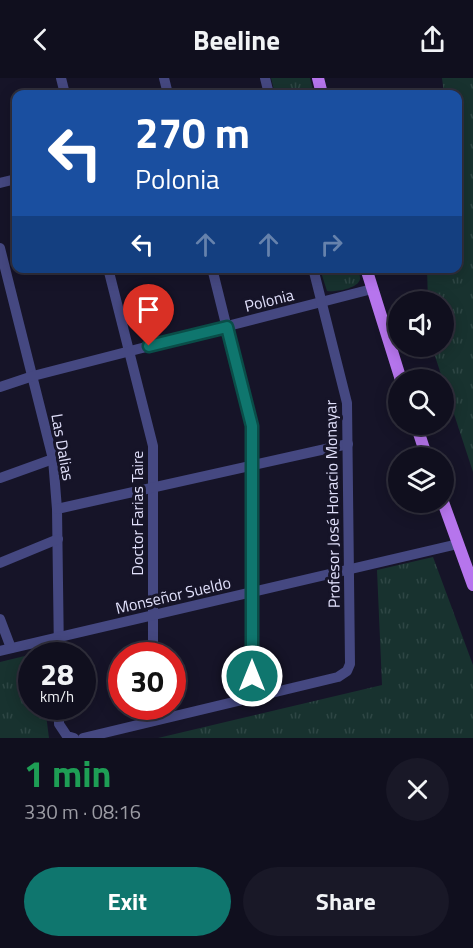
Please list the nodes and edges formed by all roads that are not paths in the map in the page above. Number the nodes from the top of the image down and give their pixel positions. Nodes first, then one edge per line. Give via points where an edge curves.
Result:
1 (0, 248) edge
2 (109, 273) edge
3 (213, 273) edge
4 (314, 273) edge
5 (367, 273) edge
6 (372, 289) junction
7 (322, 302) junction
8 (227, 327) junction
9 (129, 351) junction
10 (397, 369) edge
11 (33, 376) junction
12 (0, 387) edge
13 (348, 444) junction
14 (53, 459) junction
15 (252, 466) junction
16 (0, 478) edge
17 (153, 488) junction
18 (57, 509) junction
19 (447, 513) edge
20 (58, 539) junction
21 (458, 544) junction
22 (0, 563) edge
23 (349, 569) junction
24 (473, 585) edge
25 (252, 592) junction
26 (153, 615) junction
27 (0, 619) edge
28 (58, 636) junction
29 (58, 642) edge
30 (153, 642) edge
31 (6, 650) edge
32 (252, 697) junction
33 (59, 720) edge
34 (153, 721) joint
35 (70, 737) edge
36 (83, 738) edge

1 - 11 street, Las Dalias
2 - 9 street, Doctor Farias Taire
3 - 8 street
4 - 7 street, Profesor José Horacio Monayar
5 - 6 main road
6 - 7 street, Polonia
6 - 10 main road
7 - 8 street, Polonia
7 - 13 street, Profesor José Horacio Monayar via 347,403
8 - 9 street, Polonia
8 - 15 street via 252,426
9 - 11 street, Polonia
9 - 17 street, Doctor Farias Taire via 153,446
11 - 12 street, Polonia
11 - 14 street, Las Dalias
13 - 15 street
13 - 23 street, Profesor José Horacio Monayar
14 - 16 street
14 - 18 street, Las Dalias
15 - 17 street
15 - 25 street
17 - 18 street
17 - 26 street, Doctor Farias Taire
18 - 20 street, Las Dalias
19 - 21 main road
20 - 22 street
20 - 28 street, Las Dalias
21 - 23 street, Monseñor Sueldo
21 - 24 main road
23 - 25 street, Monseñor Sueldo
23 - 32 street, Profesor José Horacio Monayar via 347,671 338,677
25 - 26 street, Monseñor Sueldo
25 - 32 street
26 - 28 street, Monseñor Sueldo
26 - 30 street, Doctor Farias Taire
27 - 31 street
28 - 29 street, Las Dalias
28 - 31 street, Monseñor Sueldo
32 - 34 street
33 - 35 street
34 - 36 street

